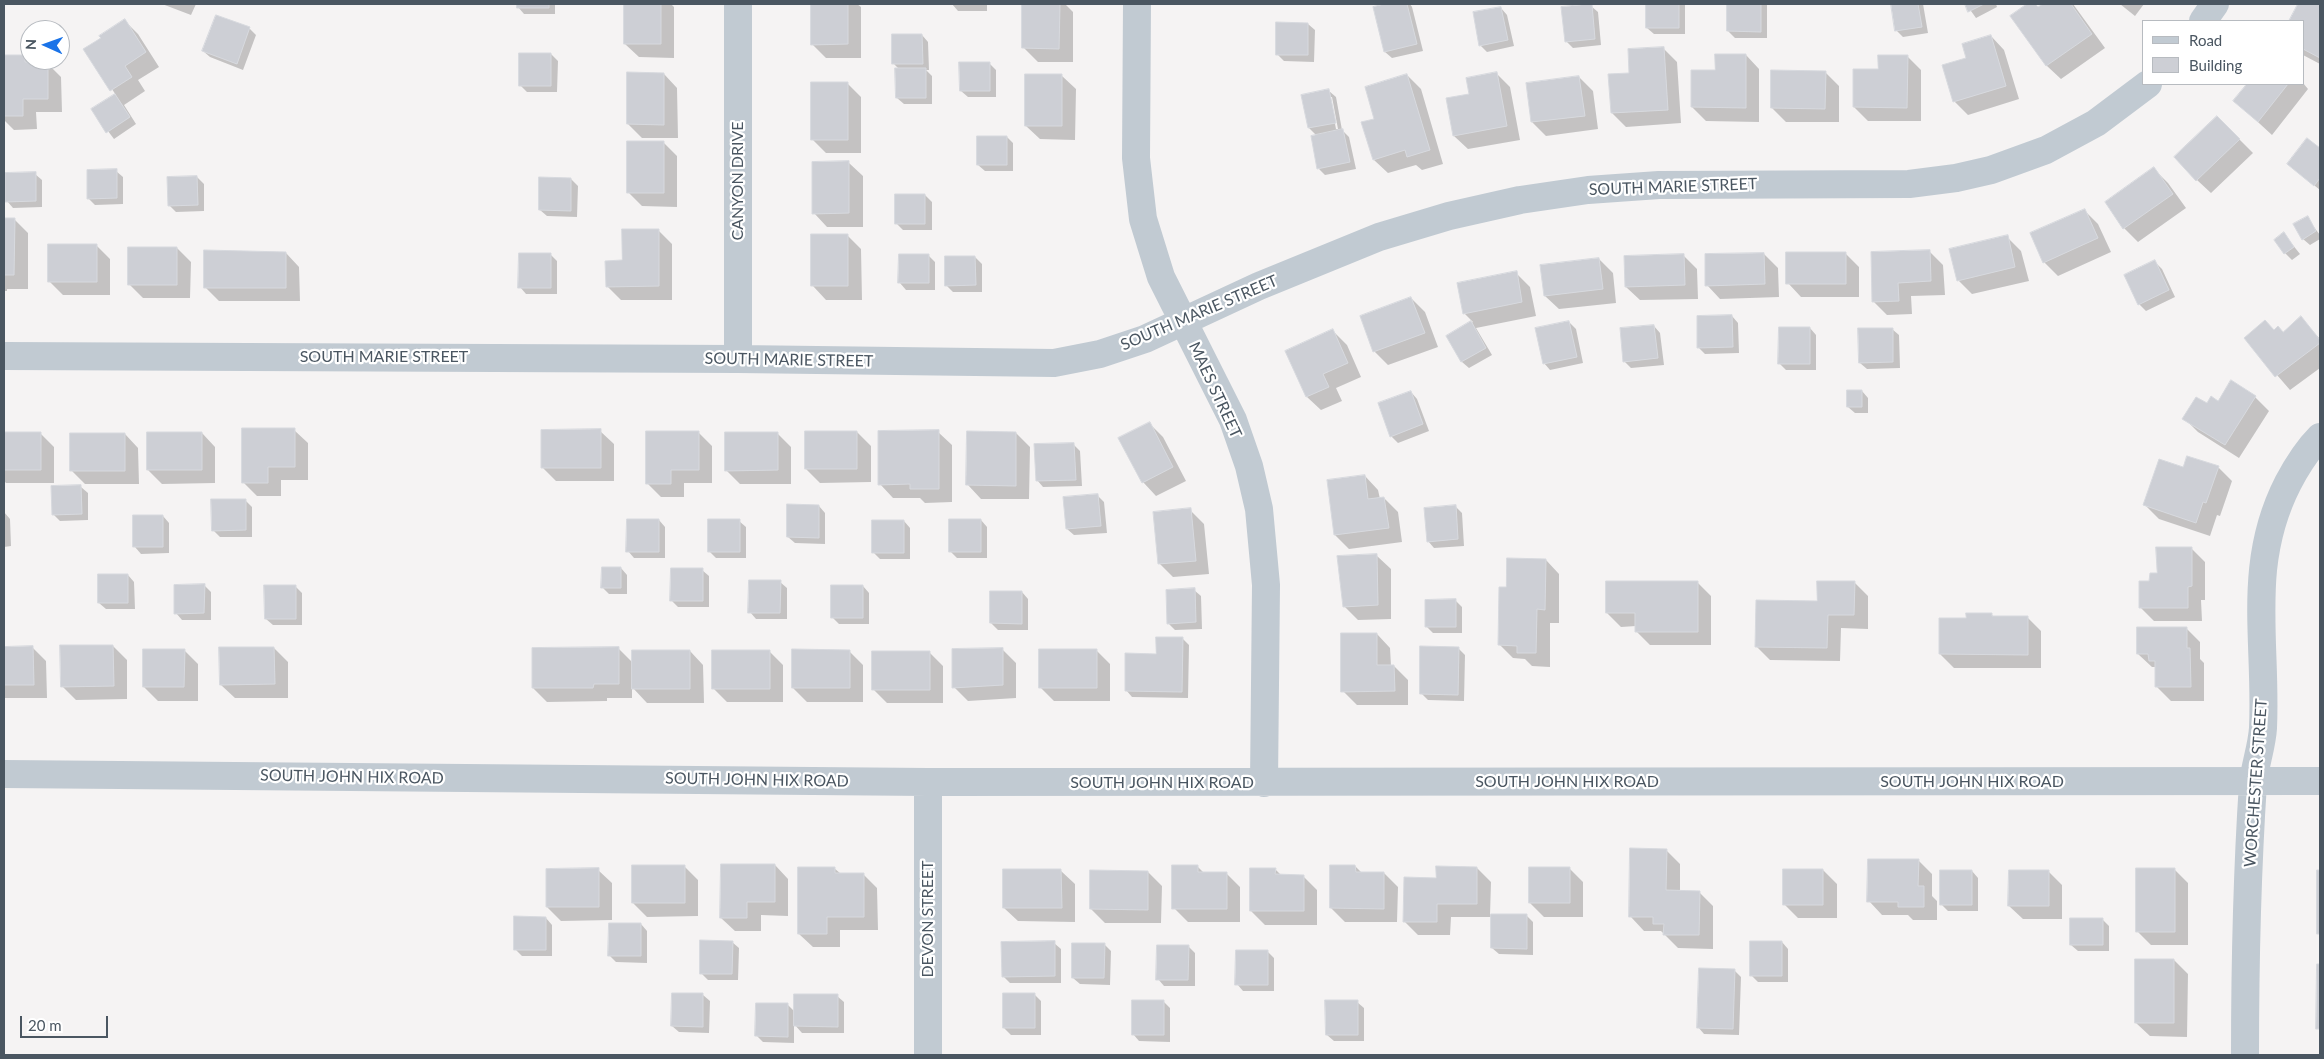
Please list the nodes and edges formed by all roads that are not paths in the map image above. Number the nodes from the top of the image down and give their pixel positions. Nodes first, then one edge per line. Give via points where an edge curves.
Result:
1 (738, 4) edge
2 (1137, 4) edge
3 (2215, 4) edge
4 (2204, 20) edge
5 (2147, 85) edge
6 (1183, 323) junction
7 (4, 356) edge
8 (738, 359) junction
9 (2320, 436) edge
10 (4, 774) edge
11 (2253, 781) junction
12 (2320, 781) edge
13 (928, 782) junction
14 (1264, 783) junction
15 (928, 1055) edge
16 (2244, 1055) edge

1 - 8 street, CANYON DRIVE
2 - 6 street, MAES STREET via 1138,188 1150,248
3 - 4 street
5 - 6 street, SOUTH MARIE STREET via 2096,123 2046,150 1991,170 1909,184 1659,185 1588,190 1520,200 1449,216 1379,237 1259,286
6 - 8 street, SOUTH MARIE STREET via 1100,354 1054,363
6 - 14 street, MAES STREET via 1233,420 1259,509 1266,585
7 - 8 street, SOUTH MARIE STREET
9 - 11 street, WORCHESTER STREET via 2282,495 2263,557 2263,729
10 - 13 street, SOUTH JOHN HIX ROAD
11 - 12 street, SOUTH JOHN HIX ROAD
11 - 14 street, SOUTH JOHN HIX ROAD
11 - 16 street, WORCHESTER STREET
13 - 14 street, SOUTH JOHN HIX ROAD
13 - 15 street, DEVON STREET

